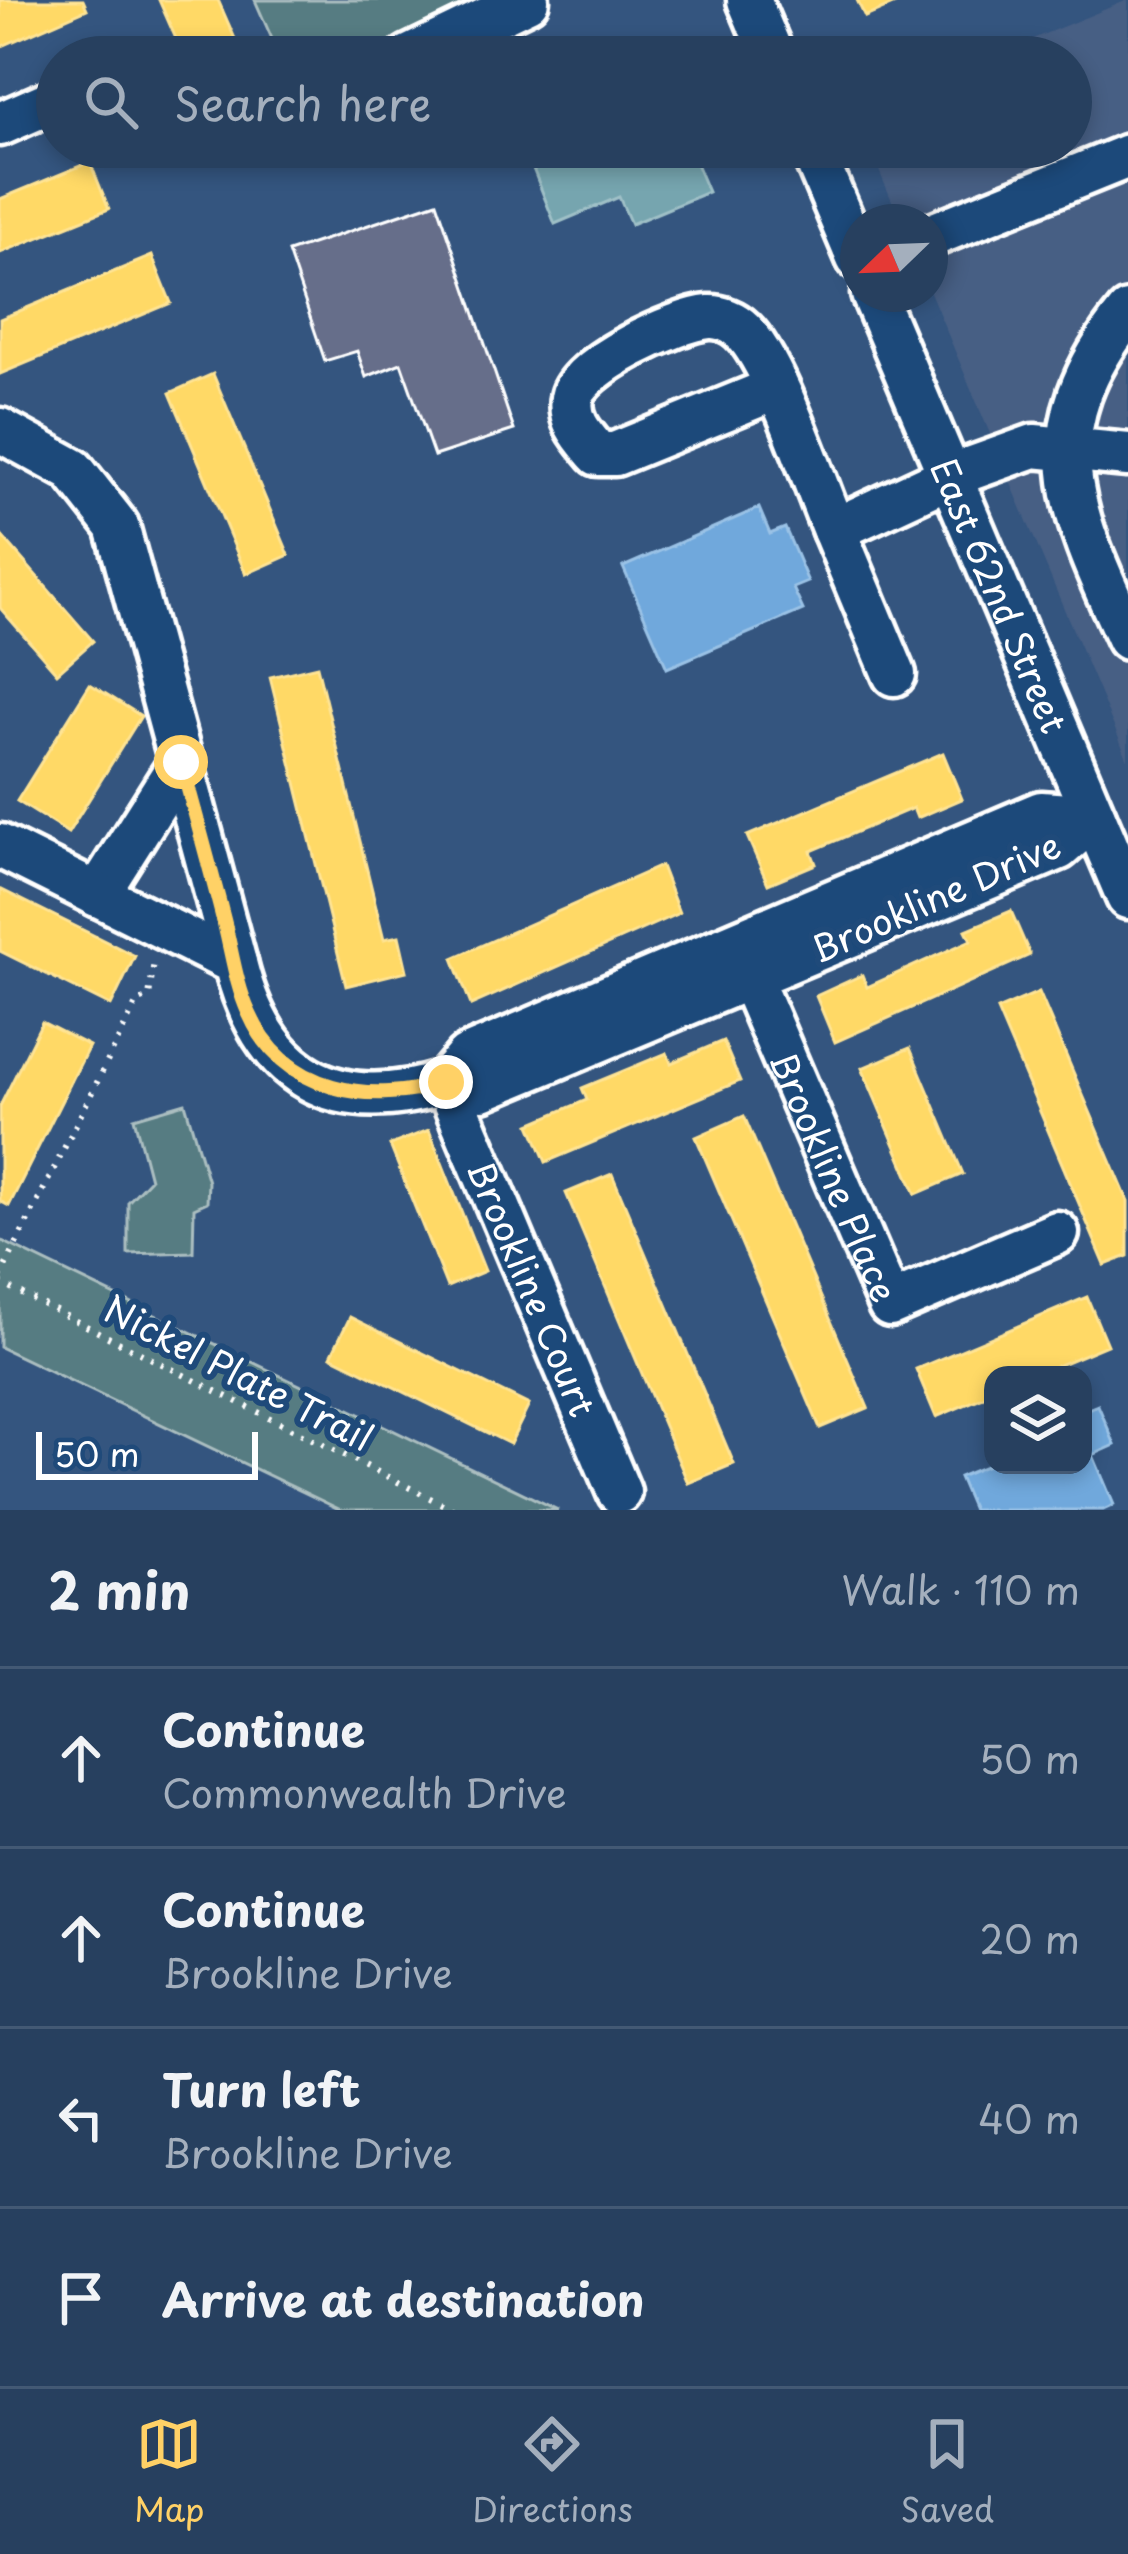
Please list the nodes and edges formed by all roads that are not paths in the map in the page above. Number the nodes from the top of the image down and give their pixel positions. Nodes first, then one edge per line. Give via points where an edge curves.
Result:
1 (527, 0) edge
2 (749, 0) edge
3 (452, 36) edge
4 (764, 36) edge
5 (36, 108) edge
6 (0, 124) edge
7 (1128, 156) edge
8 (820, 168) edge
9 (840, 215) edge
10 (948, 229) edge
11 (881, 312) edge
12 (1128, 313) edge
13 (774, 389) dead end
14 (0, 430) edge
15 (1067, 447) junction
16 (1128, 454) edge
17 (950, 476) junction
18 (834, 530) junction
19 (1128, 638) edge
20 (894, 674) dead end
21 (181, 762) junction
22 (1094, 817) junction
23 (0, 846) edge
24 (97, 895) junction
25 (1128, 897) edge
26 (743, 960) junction
27 (235, 963) junction
28 (446, 1082) junction
29 (1057, 1233) dead end
30 (619, 1492) dead end

1 - 3 street
2 - 4 street
5 - 6 street
7 - 10 street
8 - 9 street
11 - 17 street, East 62nd Street
12 - 15 street via 1082,391
13 - 18 street
14 - 21 street, Brookline Drive via 73,470 117,526
15 - 16 street
15 - 17 street via 1034,446
15 - 19 street via 1080,533
17 - 18 street
17 - 22 street, East 62nd Street
18 - 20 street
21 - 24 street
21 - 27 street, Brookline Drive
22 - 25 street, East 62nd Street
22 - 26 street, Brookline Drive via 1041,813
23 - 24 street
24 - 27 street
26 - 28 street, Brookline Drive via 467,1057
26 - 29 street, Brookline Place via 890,1305
27 - 28 street, Brookline Drive via 250,1017 296,1070 362,1096
28 - 30 street, Brookline Court

